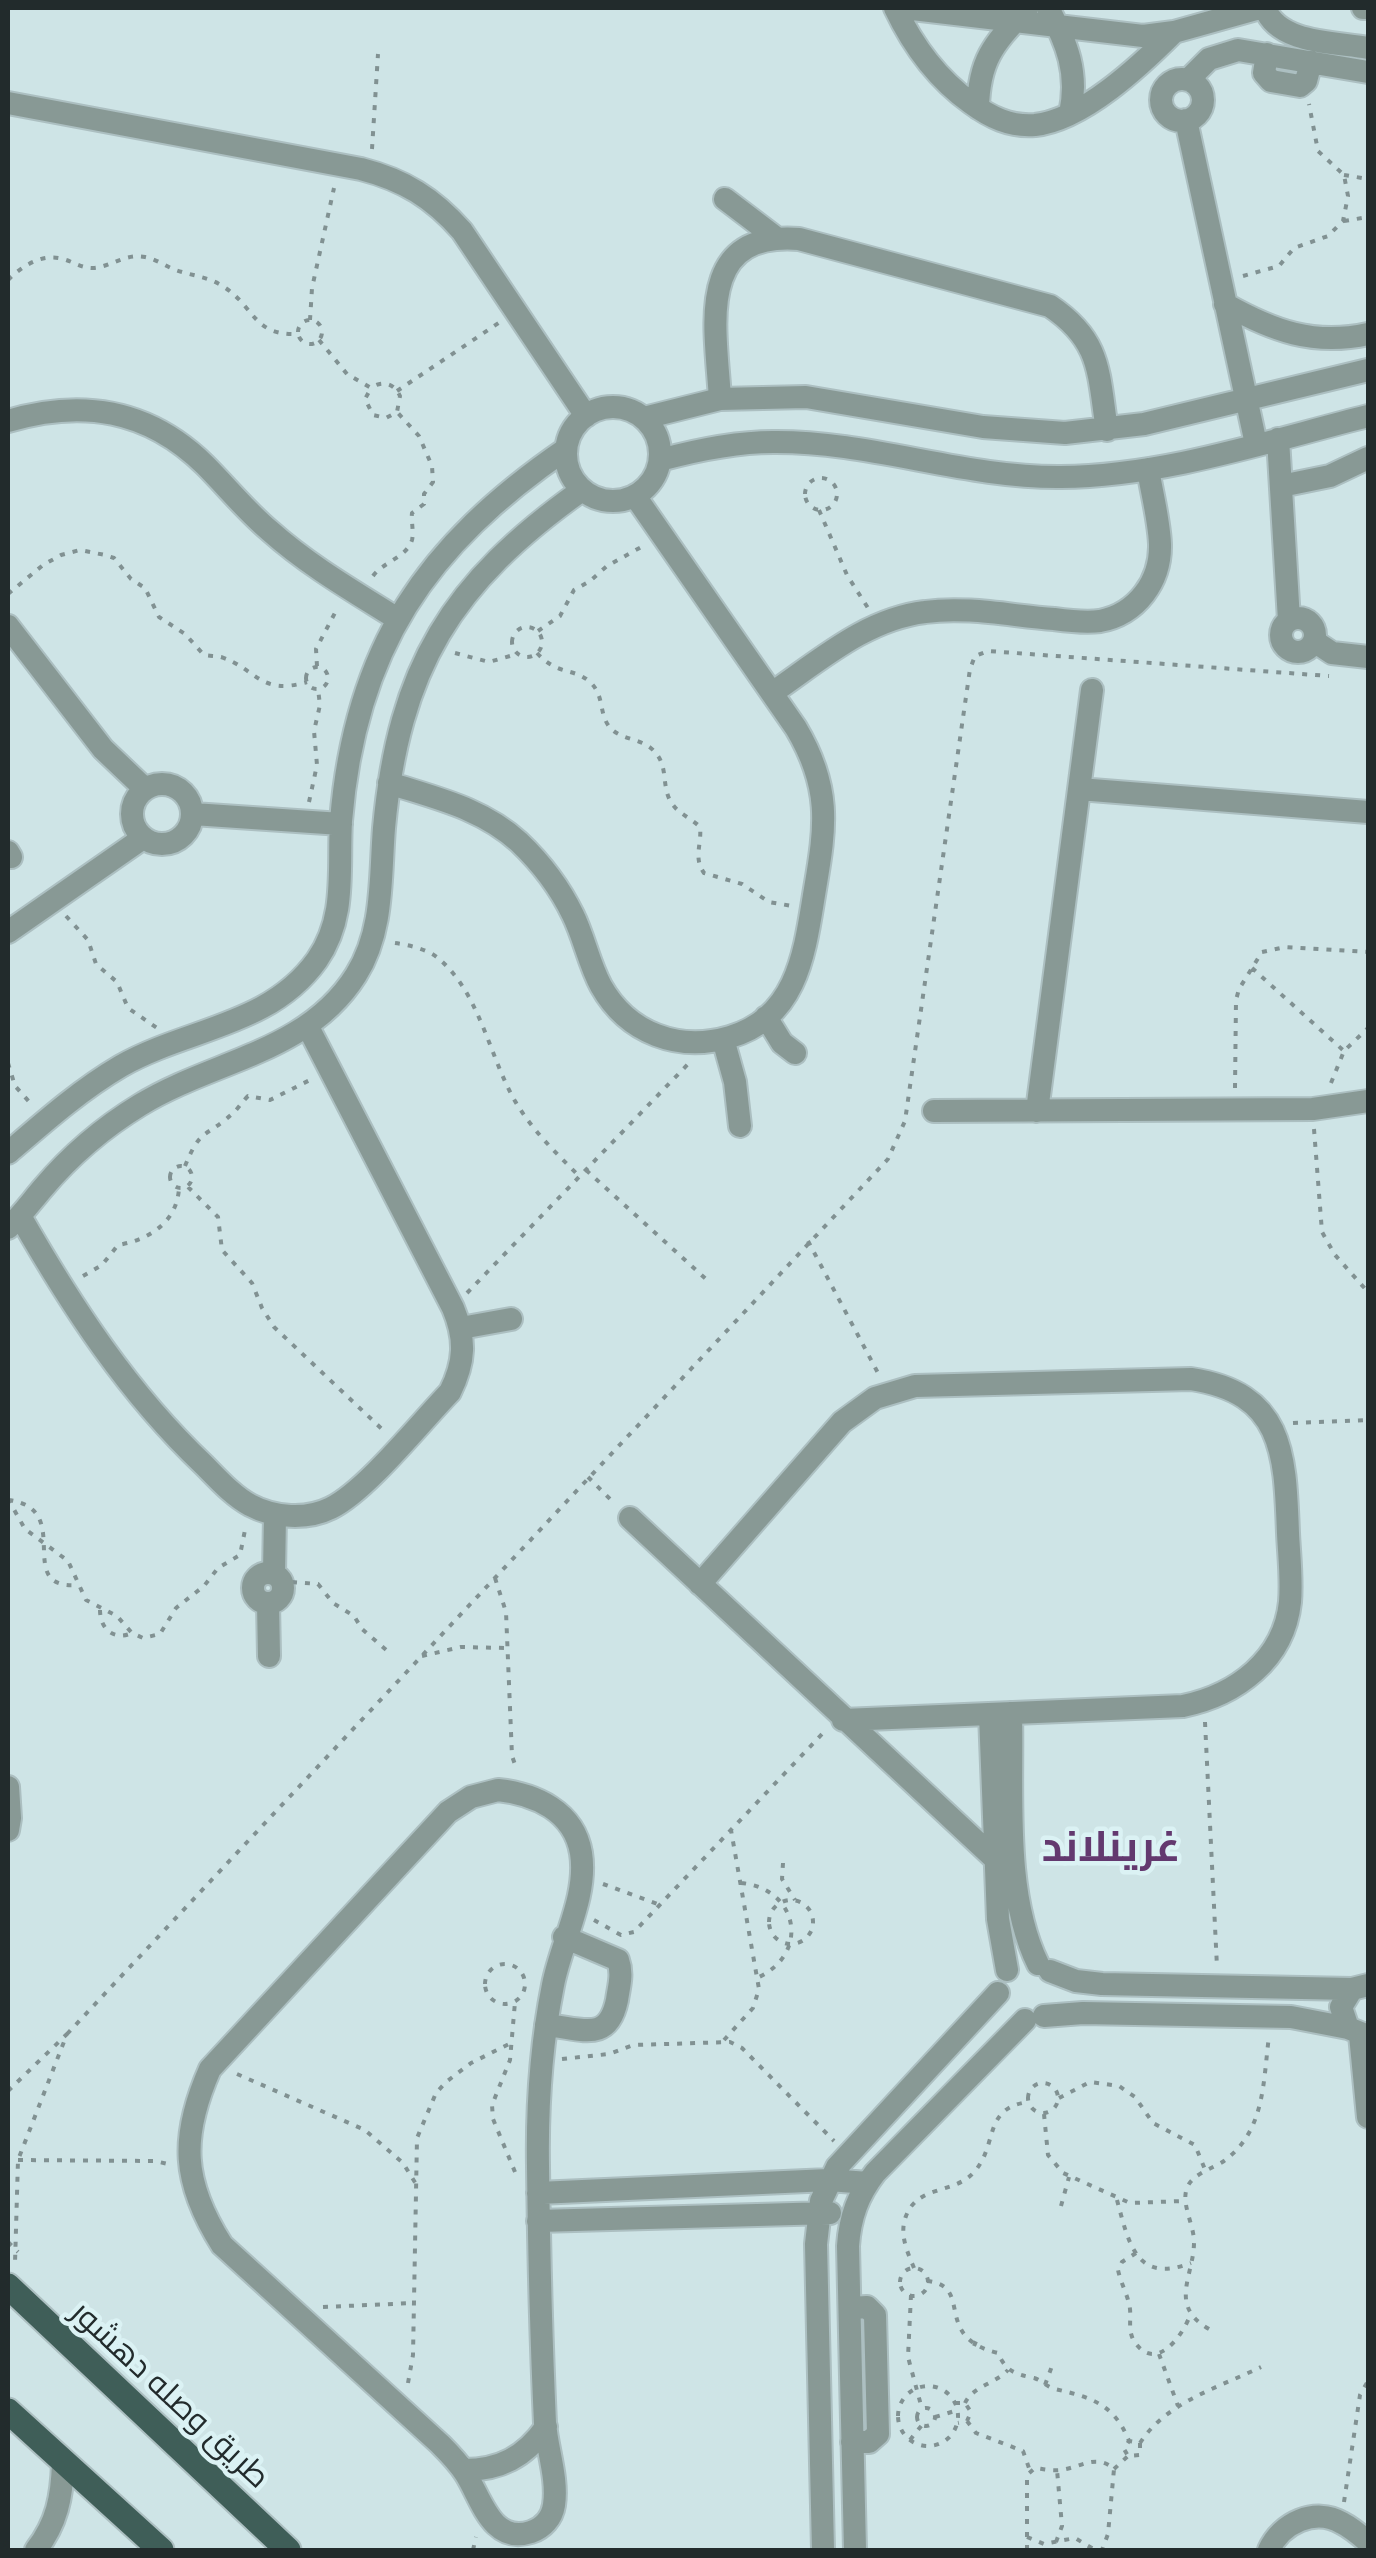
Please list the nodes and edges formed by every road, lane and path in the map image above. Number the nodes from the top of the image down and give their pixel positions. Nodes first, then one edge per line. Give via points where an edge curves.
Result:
1 (895, 8) edge
2 (904, 8) edge
3 (1263, 8) edge
4 (1020, 15) edge
5 (1054, 18) edge
6 (1174, 32) junction
7 (1368, 48) edge
8 (378, 54) dead end
9 (1267, 54) junction
10 (1311, 62) junction
11 (1368, 72) edge
12 (1188, 80) junction
13 (1300, 86) junction
14 (8, 103) edge
15 (978, 108) junction
16 (1070, 114) junction
17 (1186, 120) junction
18 (350, 167) junction
19 (1344, 175) junction
20 (1368, 179) edge
21 (725, 199) dead end
22 (1368, 217) edge
23 (1343, 220) junction
24 (775, 238) junction
25 (8, 280) edge
26 (1220, 280) junction
27 (1225, 304) junction
28 (516, 312) junction
29 (310, 320) junction
30 (298, 334) junction
31 (1368, 334) edge
32 (319, 340) junction
33 (1368, 370) edge
34 (370, 388) junction
35 (397, 390) junction
36 (720, 399) junction
37 (1248, 400) junction
38 (396, 412) junction
39 (586, 416) junction
40 (1368, 416) edge
41 (644, 418) junction
42 (8, 421) edge
43 (1107, 430) junction
44 (1267, 441) junction
45 (566, 449) junction
46 (1368, 458) edge
47 (660, 460) junction
48 (1148, 469) junction
49 (1281, 486) junction
50 (582, 490) junction
51 (635, 496) junction
52 (818, 510) junction
53 (662, 536) junction
54 (8, 594) edge
55 (360, 595) junction
56 (396, 618) junction
57 (878, 624) junction
58 (8, 626) edge
59 (538, 632) junction
60 (433, 640) junction
61 (537, 653) junction
62 (517, 654) junction
63 (1368, 657) edge
64 (317, 666) junction
65 (1331, 676) dead end
66 (307, 682) junction
67 (318, 689) junction
68 (1092, 690) dead end
69 (772, 692) junction
70 (388, 783) junction
71 (1079, 788) junction
72 (145, 789) junction
73 (1368, 812) edge
74 (193, 814) junction
75 (305, 822) junction
76 (341, 824) junction
77 (143, 838) junction
78 (54, 900) junction
79 (812, 907) junction
80 (8, 932) edge
81 (373, 939) junction
82 (1368, 952) edge
83 (1252, 968) junction
84 (766, 1017) junction
85 (308, 1027) junction
86 (1368, 1028) edge
87 (170, 1042) junction
88 (715, 1042) junction
89 (1344, 1051) junction
90 (795, 1053) dead end
91 (8, 1062) edge
92 (330, 1069) junction
93 (1368, 1101) edge
94 (1321, 1109) junction
95 (934, 1110) dead end
96 (1235, 1110) junction
97 (1037, 1111) junction
98 (48, 1118) junction
99 (740, 1126) dead end
100 (8, 1153) edge
101 (185, 1166) junction
102 (586, 1170) junction
103 (580, 1177) junction
104 (188, 1187) junction
105 (178, 1188) junction
106 (14, 1222) edge
107 (808, 1241) junction
108 (707, 1280) dead end
109 (64, 1290) junction
110 (1368, 1292) edge
111 (457, 1318) junction
112 (511, 1319) dead end
113 (876, 1398) junction
114 (1368, 1420) edge
115 (1271, 1424) junction
116 (398, 1446) junction
117 (588, 1477) junction
118 (8, 1499) edge
119 (250, 1505) junction
120 (275, 1514) junction
121 (630, 1518) joint
122 (45, 1545) junction
123 (495, 1578) junction
124 (700, 1584) junction
125 (77, 1586) junction
126 (275, 1587) junction
127 (100, 1608) junction
128 (132, 1633) junction
129 (506, 1648) junction
130 (392, 1655) dead end
131 (269, 1656) dead end
132 (418, 1658) junction
133 (1210, 1700) junction
134 (1001, 1713) junction
135 (841, 1718) junction
136 (521, 1774) dead end
137 (8, 1787) edge
138 (8, 1830) edge
139 (732, 1830) junction
140 (994, 1858) junction
141 (783, 1863) dead end
142 (741, 1883) junction
143 (597, 1896) dead end
144 (795, 1900) junction
145 (782, 1902) junction
146 (660, 1905) junction
147 (592, 1913) dead end
148 (564, 1938) junction
149 (790, 1944) junction
150 (1044, 1968) junction
151 (1007, 1970) junction
152 (759, 1977) junction
153 (1363, 1985) edge
154 (1218, 1986) junction
155 (998, 1993) junction
156 (515, 2002) junction
157 (1272, 2016) junction
158 (1034, 2018) junction
159 (546, 2024) junction
160 (1359, 2033) edge
161 (67, 2034) junction
162 (723, 2041) junction
163 (511, 2043) junction
164 (210, 2069) junction
165 (540, 2081) junction
166 (8, 2091) edge
167 (1059, 2098) junction
168 (1028, 2102) junction
169 (1044, 2114) junction
170 (1368, 2117) edge
171 (848, 2156) junction
172 (18, 2160) junction
173 (1206, 2172) junction
174 (517, 2176) dead end
175 (1069, 2176) junction
176 (190, 2178) junction
177 (830, 2180) junction
178 (868, 2183) junction
179 (416, 2184) junction
180 (538, 2193) junction
181 (1117, 2200) junction
182 (1184, 2201) junction
183 (1062, 2206) dead end
184 (818, 2212) junction
185 (853, 2214) junction
186 (538, 2221) junction
187 (8, 2242) edge
188 (1136, 2254) junction
189 (1192, 2263) junction
190 (914, 2268) junction
191 (927, 2280) junction
192 (8, 2286) edge
193 (911, 2295) junction
194 (414, 2303) junction
195 (291, 2308) junction
196 (1190, 2314) junction
197 (1209, 2329) dead end
198 (979, 2334) dead end
199 (974, 2346) junction
200 (1159, 2354) junction
201 (1052, 2366) dead end
202 (1261, 2367) dead end
203 (1008, 2370) junction
204 (1368, 2381) edge
205 (1045, 2385) junction
206 (919, 2388) junction
207 (955, 2402) junction
208 (965, 2403) junction
209 (398, 2406) junction
210 (1178, 2406) junction
211 (922, 2410) junction
212 (958, 2410) junction
213 (8, 2411) edge
214 (935, 2417) junction
215 (967, 2421) junction
216 (957, 2424) junction
217 (922, 2425) junction
218 (546, 2427) junction
219 (910, 2440) junction
220 (1128, 2440) junction
221 (1140, 2442) junction
222 (1128, 2456) junction
223 (62, 2462) junction
224 (1114, 2469) junction
225 (464, 2470) junction
226 (1058, 2470) junction
227 (1030, 2471) junction
228 (1340, 2521) junction
229 (1027, 2537) junction
230 (1056, 2542) junction
231 (1368, 2542) edge
232 (153, 2549) edge
233 (36, 2550) edge
234 (288, 2550) edge
235 (823, 2550) edge
236 (855, 2550) edge
237 (1027, 2550) edge
238 (1098, 2550) edge
239 (1269, 2550) edge

1 - 15 street via 920,54
2 - 4 street
3 - 6 street
3 - 7 street via 1284,31
4 - 5 street
4 - 15 street via 985,60
5 - 6 street via 1127,36
5 - 16 street via 1073,70
6 - 16 street
8 - 18 path via 374,140 370,156
9 - 10 street
9 - 12 street via 1223,53
9 - 13 street via 1265,78
10 - 11 street
10 - 13 street
12 - 17 street via 1203,101
12 - 17 street via 1170,82 1161,98 1168,116
13 - 19 path via 1313,114 1318,151
14 - 18 street
15 - 16 street via 1033,126
17 - 26 street
18 - 28 street via 404,183 442,208
18 - 29 path via 312,288
19 - 20 path
19 - 23 path
21 - 24 street
22 - 23 path
23 - 26 path via 1328,236 1294,248 1273,269
24 - 36 street via 732,258 720,278 714,302
24 - 43 street via 1050,306 1078,328 1096,358
25 - 30 path via 42,259 89,268 144,256 222,285 272,332
26 - 27 street
27 - 31 street via 1284,334 1314,340
27 - 37 street
28 - 35 path
28 - 39 street
29 - 30 path
29 - 32 path via 320,325
30 - 32 path via 304,343
32 - 34 path via 347,374
33 - 37 street
34 - 35 path via 382,383
34 - 38 path via 365,399 373,415
35 - 38 path
36 - 41 street
36 - 43 street via 806,397 1010,430
37 - 43 street
37 - 44 street
38 - 55 path via 420,436 432,482 424,504 412,513 409,547 381,566
39 - 41 street via 622,408
39 - 45 street
40 - 44 street
41 - 47 street via 660,444
42 - 55 street via 87,408 130,417 170,436 270,532
44 - 48 street
44 - 49 street
45 - 50 street
45 - 56 street via 471,524
46 - 49 street via 1330,476
47 - 48 street via 774,442 1018,475
47 - 51 street via 656,475
48 - 57 street via 1159,564 1152,585 1120,614 1078,622 947,610
49 - 63 street via 1289,620 1281,634 1287,648 1302,652 1314,641 1332,653
50 - 51 street via 608,501
50 - 60 street via 499,557
51 - 53 street
52 - 52 path via 804,493 810,482 826,478 837,498
52 - 57 path
53 - 59 path via 574,590 560,616
53 - 69 street
54 - 66 path via 61,555 105,554 150,593 159,617 204,655 221,657 271,685
55 - 56 street
55 - 64 path via 338,609 316,649
56 - 76 street via 358,718
57 - 69 street
58 - 72 street via 103,748
59 - 61 path
59 - 62 path via 517,630
60 - 62 path via 474,661
60 - 70 street via 408,702
61 - 62 path
61 - 79 path via 556,670 589,682 608,726 659,757 672,805 700,827 697,858 704,873 742,884 769,902
64 - 66 path
64 - 67 path via 329,677
65 - 107 path via 988,651 975,656 905,1121 888,1158
66 - 67 path
67 - 75 path via 317,765
68 - 71 street
69 - 79 street via 811,753 820,780 824,838
70 - 81 street
70 - 88 street via 483,814 518,842 572,913 600,985 619,1011 675,1043
71 - 73 street
71 - 97 street
72 - 74 street via 176,787
72 - 77 street via 132,818
74 - 75 street
74 - 77 street via 179,839 161,844
75 - 76 street
76 - 87 street via 334,926 298,984 235,1022
77 - 78 street
78 - 80 street
78 - 87 path via 88,940 96,964 117,982 128,1008
79 - 84 street via 802,966
81 - 85 street via 347,988
81 - 103 path via 436,956 456,978 515,1101
82 - 83 path via 1273,948
83 - 89 path
83 - 96 path via 1236,1000
84 - 88 street
84 - 90 street
85 - 92 street
85 - 106 street via 138,1106 72,1157
86 - 89 path
87 - 98 street via 120,1066
88 - 99 street via 735,1082
88 - 102 path
89 - 94 path
91 - 98 path via 15,1086
92 - 101 path via 280,1098 248,1096 203,1132
92 - 111 street
93 - 94 street
94 - 96 street
94 - 110 path via 1322,1232
95 - 97 street
96 - 97 street
98 - 100 street
101 - 104 path via 193,1178
101 - 105 path via 170,1174
102 - 103 path
102 - 108 path
103 - 111 path
104 - 105 path
104 - 116 path via 218,1217 222,1250 252,1283 274,1327
105 - 109 path via 170,1218 140,1242 118,1245
106 - 109 street
107 - 113 path via 878,1371
107 - 117 path
109 - 119 street via 148,1407
111 - 112 street
111 - 116 street via 464,1350 460,1372 450,1392
113 - 115 street via 915,1386 1191,1379 1237,1392
113 - 124 street via 842,1422
114 - 115 path
115 - 133 street via 1286,1468 1290,1602 1272,1652 1234,1689
116 - 120 street via 329,1510
117 - 121 path
117 - 123 path
118 - 122 path via 25,1529
118 - 122 path via 37,1514
119 - 120 street
119 - 128 path via 240,1554 176,1608 160,1634
120 - 126 street
121 - 124 street
122 - 125 path via 68,1561
122 - 125 path via 46,1571 59,1584
123 - 129 path via 506,1612
123 - 132 path
124 - 135 street
125 - 127 path
126 - 130 path via 300,1580 318,1584
126 - 131 street
127 - 128 path
127 - 128 path via 108,1632
129 - 132 path via 462,1647
129 - 136 path via 512,1756
132 - 161 path
133 - 134 street
133 - 154 path via 1204,1735
134 - 135 street
134 - 140 street
134 - 150 street via 1016,1896 1023,1931
135 - 139 path
135 - 140 street
137 - 138 street
139 - 142 path
139 - 146 path
140 - 151 street
141 - 144 path via 782,1880
142 - 145 path via 764,1887
142 - 152 path
143 - 146 path via 602,1883
144 - 145 path
144 - 149 path via 809,1909 813,1924 806,1939
145 - 149 path
145 - 149 path via 770,1926
146 - 147 path via 626,1935 594,1921
148 - 159 street
148 - 159 street via 618,1960 614,2016 595,2030
148 - 164 street via 583,1876 581,1849 569,1824 550,1804 525,1793 471,1797 448,1812
149 - 152 path via 779,1964
150 - 151 street via 1022,1962
150 - 154 street via 1102,1984
150 - 158 street via 1056,2000
151 - 155 street
152 - 162 path via 754,2008
153 - 154 street
153 - 160 street via 1341,2007
155 - 158 street via 1016,2018
155 - 171 street
156 - 156 path via 500,2004 488,1996 486,1974 498,1965 512,1965 524,1975
156 - 163 path
157 - 158 street
157 - 160 street via 1320,2020
157 - 173 path via 1256,2125
158 - 178 street
159 - 165 street
160 - 170 street
161 - 166 path
161 - 172 path
162 - 165 path via 633,2045 558,2060
162 - 171 path via 742,2048
163 - 174 path via 492,2105
163 - 179 path via 458,2072 436,2094 417,2138
164 - 176 street via 188,2140
164 - 179 path via 244,2077 365,2130
165 - 180 street
167 - 168 path via 1044,2083 1030,2090
167 - 169 path
167 - 173 path via 1090,2082 1119,2086 1153,2123 1195,2145
168 - 169 path
168 - 190 path via 1000,2114 966,2181 926,2193 910,2208 903,2230
169 - 175 path via 1048,2155
171 - 177 street
172 - 176 path via 154,2161
172 - 187 path via 18,2252
173 - 182 path via 1189,2182
175 - 181 path
175 - 183 path
176 - 195 street via 222,2245
177 - 178 street
177 - 180 street
177 - 184 street
178 - 185 street
179 - 194 path
180 - 186 street
181 - 182 path
181 - 188 path
182 - 189 path via 1194,2237
184 - 185 street
184 - 186 street
184 - 235 street
185 - 236 street via 848,2246
186 - 218 street
188 - 189 path via 1156,2270
188 - 200 path via 1118,2270 1131,2335 1144,2350
189 - 196 path via 1185,2286
190 - 191 path
190 - 193 path via 900,2281
191 - 193 path via 921,2294
191 - 199 path via 950,2293 958,2328
192 - 234 main road, طريق وصله دهشور
193 - 206 path via 908,2357
194 - 195 path
194 - 209 path via 412,2369
195 - 209 street
196 - 197 path
196 - 200 path via 1178,2340
198 - 199 path
199 - 203 path via 998,2353
200 - 210 path
201 - 205 path
202 - 210 path
203 - 205 path
203 - 208 path via 971,2392
204 - 228 path
205 - 220 path via 1091,2399 1118,2421
206 - 207 path via 942,2389
206 - 211 path
206 - 219 path via 900,2406 900,2424
207 - 208 path
207 - 212 path
208 - 215 path
209 - 225 street
210 - 221 path
211 - 214 path
211 - 217 path
212 - 214 path
212 - 216 path
213 - 223 main road
214 - 217 path
215 - 216 path
215 - 227 path via 976,2433 1023,2451
216 - 219 path via 938,2444
217 - 219 path
218 - 225 street via 502,2465
218 - 225 street via 555,2499 543,2526 516,2534 502,2530
220 - 221 path
220 - 222 path
221 - 222 path via 1140,2455
222 - 224 path
223 - 232 main road
223 - 233 street via 62,2499
224 - 226 path via 1089,2461
224 - 238 path via 1108,2534
226 - 227 path
226 - 230 path via 1062,2526
227 - 229 path via 1024,2484
228 - 231 street
228 - 239 street via 1304,2519 1286,2527
229 - 230 path
229 - 237 path
230 - 238 path via 1075,2538

